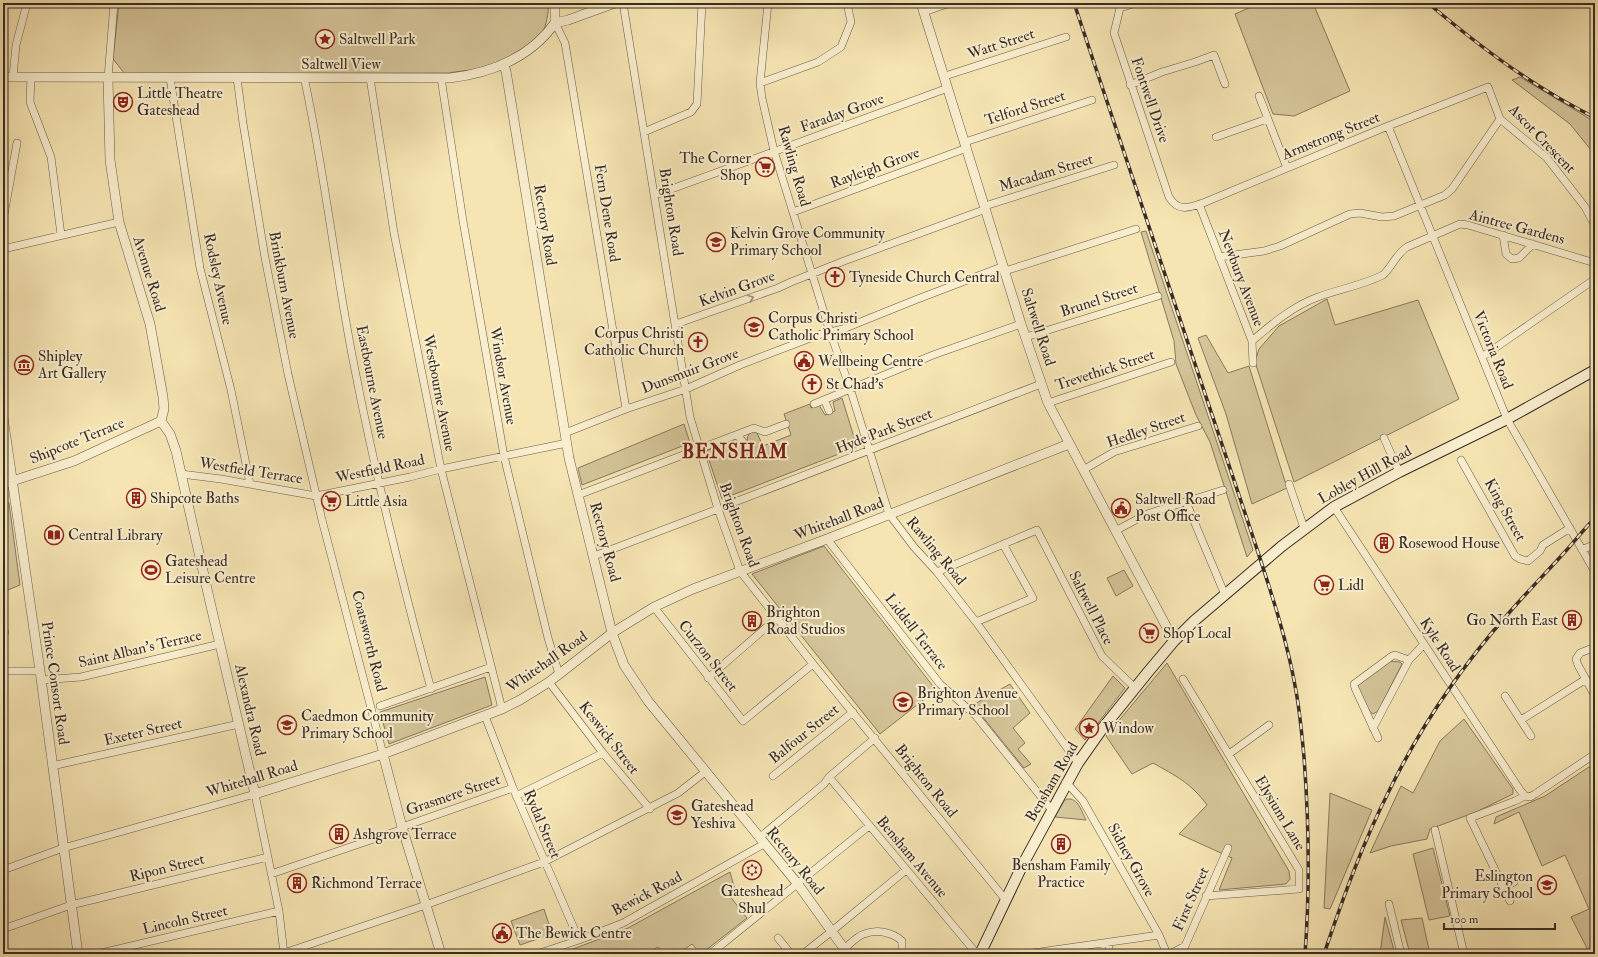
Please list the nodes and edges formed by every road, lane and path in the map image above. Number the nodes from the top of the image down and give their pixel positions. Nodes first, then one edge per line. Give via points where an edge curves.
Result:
1 (27, 3) edge
2 (114, 3) edge
3 (555, 3) edge
4 (615, 3) edge
5 (623, 3) edge
6 (702, 3) edge
7 (768, 3) edge
8 (847, 3) edge
9 (950, 3) edge
10 (1136, 3) edge
11 (922, 7) edge
12 (555, 23) junction
13 (1066, 37) dead end
14 (504, 64) junction
15 (944, 76) junction
16 (3, 77) edge
17 (13, 77) junction
18 (31, 77) junction
19 (304, 77) junction
20 (108, 78) junction
21 (170, 78) junction
22 (237, 78) junction
23 (370, 78) junction
24 (442, 78) junction
25 (760, 83) junction
26 (1225, 84) dead end
27 (1130, 85) junction
28 (948, 88) junction
29 (1488, 88) joint
30 (1259, 96) dead end
31 (1092, 100) dead end
32 (1267, 119) junction
33 (1500, 119) junction
34 (1388, 126) junction
35 (644, 132) junction
36 (1216, 137) dead end
37 (17, 144) dead end
38 (966, 145) junction
39 (774, 151) junction
40 (1114, 165) dead end
41 (1287, 168) junction
42 (655, 195) junction
43 (1199, 204) junction
44 (1421, 206) junction
45 (985, 207) junction
46 (1183, 208) joint
47 (793, 212) junction
48 (3, 220) edge
49 (119, 222) junction
50 (1595, 226) edge
51 (1136, 229) dead end
52 (61, 235) junction
53 (1432, 235) junction
54 (1503, 235) junction
55 (1533, 244) junction
56 (3, 249) edge
57 (1219, 257) junction
58 (1595, 263) edge
59 (1004, 269) junction
60 (812, 273) junction
61 (1595, 279) edge
62 (1158, 296) dead end
63 (676, 324) junction
64 (1021, 324) junction
65 (830, 332) junction
66 (1026, 337) junction
67 (1252, 341) junction
68 (1482, 357) junction
69 (1171, 362) dead end
70 (1253, 363) dead end
71 (1595, 370) edge
72 (1041, 384) junction
73 (850, 388) junction
74 (686, 389) junction
75 (825, 401) junction
76 (1048, 403) junction
77 (814, 404) dead end
78 (626, 409) junction
79 (829, 411) dead end
80 (3, 417) edge
81 (1507, 419) junction
82 (161, 421) junction
83 (786, 424) dead end
84 (1198, 426) dead end
85 (565, 433) junction
86 (737, 435) junction
87 (1384, 438) dead end
88 (567, 443) junction
89 (1069, 444) junction
90 (746, 445) dead end
91 (699, 449) junction
92 (870, 450) junction
93 (504, 456) junction
94 (1461, 460) dead end
95 (441, 469) junction
96 (1083, 470) junction
97 (1399, 472) junction
98 (181, 474) junction
99 (13, 481) junction
100 (378, 482) junction
101 (3, 484) edge
102 (250, 484) junction
103 (1289, 484) dead end
104 (1223, 490) dead end
105 (578, 495) junction
106 (316, 496) junction
107 (736, 502) dead end
108 (1186, 502) junction
109 (1334, 507) junction
110 (718, 509) junction
111 (889, 514) junction
112 (1304, 528) junction
113 (1570, 528) junction
114 (1115, 531) junction
115 (827, 539) junction
116 (1003, 544) junction
117 (1595, 544) edge
118 (1582, 550) junction
119 (594, 556) junction
120 (740, 571) junction
121 (937, 572) junction
122 (1595, 572) edge
123 (1225, 595) junction
124 (654, 607) junction
125 (777, 618) junction
126 (976, 622) junction
127 (612, 633) junction
128 (1174, 641) junction
129 (220, 644) junction
130 (1424, 644) junction
131 (1595, 646) edge
132 (1410, 660) junction
133 (813, 664) junction
134 (491, 668) junction
135 (3, 671) edge
136 (559, 674) junction
137 (40, 676) junction
138 (708, 678) junction
139 (1183, 679) dead end
140 (1586, 679) junction
141 (549, 682) junction
142 (1135, 688) junction
143 (430, 689) junction
144 (1505, 696) dead end
145 (1595, 696) edge
146 (380, 706) dead end
147 (502, 709) junction
148 (853, 712) junction
149 (485, 716) junction
150 (1520, 720) junction
151 (239, 724) junction
152 (1269, 725) dead end
153 (1373, 728) junction
154 (1531, 736) dead end
155 (875, 738) junction
156 (1378, 738) dead end
157 (603, 753) junction
158 (383, 754) junction
159 (1229, 754) junction
160 (1595, 754) edge
161 (1078, 763) junction
162 (52, 766) junction
163 (705, 772) junction
164 (772, 776) dead end
165 (829, 777) junction
166 (1066, 782) junction
167 (513, 788) junction
168 (255, 794) junction
169 (516, 796) junction
170 (1525, 796) junction
171 (650, 809) junction
172 (1052, 809) junction
173 (869, 826) junction
174 (403, 828) junction
175 (1435, 830) dead end
176 (761, 841) junction
177 (63, 848) junction
178 (1228, 848) dead end
179 (268, 857) junction
180 (544, 862) junction
181 (3, 870) edge
182 (906, 870) junction
183 (271, 874) junction
184 (1514, 882) dead end
185 (797, 883) junction
186 (1503, 887) junction
187 (1206, 896) junction
188 (1005, 899) junction
189 (1510, 901) dead end
190 (426, 904) junction
191 (1389, 904) dead end
192 (71, 905) junction
193 (278, 911) junction
194 (3, 929) edge
195 (832, 931) junction
196 (1159, 935) junction
197 (778, 938) dead end
198 (579, 940) junction
199 (1108, 942) junction
200 (846, 951) edge
201 (284, 953) edge
202 (78, 954) edge
203 (97, 954) edge
204 (441, 954) edge
205 (537, 954) edge
206 (710, 954) edge
207 (790, 954) edge
208 (802, 954) edge
209 (900, 954) edge
210 (977, 954) edge
211 (980, 954) edge
212 (1030, 954) edge
213 (1110, 954) edge
214 (1169, 954) edge
215 (1401, 954) edge
216 (1464, 954) edge

1 - 17 street via 16,44
2 - 20 street
3 - 12 street
4 - 12 street
5 - 35 street, Brighton Road
6 - 35 street via 697,104 691,112
7 - 25 street, Rawling Road
8 - 25 street via 851,22 841,47 818,62
9 - 11 street
10 - 27 street, Fontwell Drive via 1120,8 1114,33
11 - 15 street, Saltwell Road
12 - 14 street, Saltwell View via 543,40 521,56
12 - 78 street, Fern Dene Road via 565,43
13 - 15 street, Watt Street
14 - 24 street, Saltwell View via 467,76
14 - 85 street, Rectory Road
15 - 28 street, Saltwell Road
16 - 17 street, Saltwell View
17 - 18 street, Saltwell View
18 - 20 street, Saltwell View
18 - 52 street via 30,102 51,157
19 - 22 street, Saltwell View
19 - 23 street, Saltwell View
19 - 100 street, Eastbourne Avenue via 353,364
20 - 21 street, Saltwell View
20 - 49 street, Avenue Road via 110,160
21 - 22 street, Saltwell View
21 - 102 street, Rodsley Avenue via 200,268 231,390
22 - 106 street, Brinkburn Avenue via 265,258
23 - 24 street, Saltwell View
23 - 95 street, Westbourne Avenue via 394,233
24 - 93 street, Windsor Avenue via 462,221
25 - 39 street, Rawling Road
26 - 27 street via 1214,55
27 - 46 street, Fontwell Drive via 1169,197
28 - 38 street, Saltwell Road
28 - 39 street, Faraday Grove
29 - 33 street, Ascot Crescent
29 - 34 street, Armstrong Street
30 - 32 street
31 - 38 street, Telford Street
32 - 36 street
32 - 41 street
33 - 44 street via 1452,190
33 - 50 street, Ascot Crescent via 1547,158 1585,207
34 - 41 street, Armstrong Street
34 - 44 street, Victoria Road
35 - 42 street, Brighton Road
37 - 48 street
38 - 45 street, Saltwell Road
38 - 47 street, Rayleigh Grove
39 - 42 street, Faraday Grove
39 - 47 street, Rawling Road
40 - 45 street, Macadam Street
41 - 43 street, Armstrong Street
42 - 63 street, Brighton Road
43 - 46 street, Armstrong Street
43 - 57 street, Newbury Avenue
44 - 53 street, Victoria Road
44 - 57 street via 1388,218 1367,213 1350,214 1280,246 1256,253
45 - 59 street, Saltwell Road
45 - 60 street, Kelvin Grove
47 - 60 street, Rawling Road
49 - 52 street
49 - 82 street, Avenue Road via 150,324 163,397
51 - 59 street
52 - 56 street
53 - 54 street, Aintree Gardens via 1464,224
53 - 67 street, Aintree Gardens via 1401,250 1383,275 1306,302
53 - 68 street, Victoria Road
54 - 55 street, Aintree Gardens
54 - 55 street via 1506,254 1512,259 1519,258
55 - 58 street, Aintree Gardens
57 - 67 street, Newbury Avenue
59 - 64 street, Saltwell Road
59 - 65 street, Dunsmuir Grove
63 -> 60 street, Kelvin Grove via 725,308
60 - 65 street, Rawling Road
61 - 68 street
62 - 66 street, Brunel Street
63 - 74 street, Brighton Road
64 - 66 street, Saltwell Road
64 - 73 street via 939,352
65 - 73 street, Rawling Road
65 - 74 street, Dunsmuir Grove via 740,365
66 - 72 street, Saltwell Road
67 - 70 street, Newbury Avenue
68 - 81 street, Victoria Road
69 - 76 street, Trevethick Street
71 - 81 main road, Lobley Hill Road
72 - 76 street, Saltwell Road
72 - 92 street, Hyde Park Street
73 - 75 street
73 - 92 street, Rawling Road
74 - 78 street, Dunsmuir Grove
74 - 91 street, Brighton Road via 690,417
75 - 77 street
75 - 79 street
76 - 89 street, Saltwell Road
78 - 85 street, Dunsmuir Grove
80 - 99 street, Prince Consort Road
81 - 97 main road, Lobley Hill Road
81 - 113 street, Victoria Road
82 - 98 street via 170,434
82 - 99 street, Shipcote Terrace via 74,461
83 - 86 street via 765,432 754,428
84 - 96 street, Hedley Street via 1114,452
85 - 88 street, Rectory Road
86 - 90 street
86 - 91 street
87 - 97 street
88 - 93 street, Westfield Road
88 - 105 street, Rectory Road
89 - 96 street, Saltwell Road
89 - 111 street, Whitehall Road
91 - 105 street
91 - 110 street, Brighton Road
92 - 107 street, Hyde Park Street
92 - 111 street, Rawling Road
93 - 95 street, Westfield Road
93 - 136 street, Windsor Avenue
94 - 113 street, King Street via 1520,559 1528,561 1543,545
95 - 100 street, Westfield Road
95 - 134 street, Westbourne Avenue
96 - 114 street, Saltwell Road
97 - 109 main road, Lobley Hill Road
98 - 102 street, Westfield Terrace
98 - 129 street, Alexandra Road
99 - 101 street, Shipcote Terrace
99 - 137 street, Prince Consort Road
100 - 106 street, Westfield Road
100 - 143 street, Eastbourne Avenue
102 - 106 street, Westfield Terrace
103 - 112 street
104 - 108 street
105 - 119 street, Rectory Road
106 - 158 street, Coatsworth Road
108 - 114 street via 1147,514
108 - 123 street
109 - 112 main road, Lobley Hill Road
109 - 130 street, Kyle Road
110 - 119 street
110 - 120 street, Brighton Road
111 - 115 street, Whitehall Road
111 - 121 street, Rawling Road
112 - 123 main road, Lobley Hill Road
113 - 118 street, Victoria Road
114 - 128 street, Saltwell Road
115 - 120 street, Whitehall Road
115 - 172 street, Liddell Terrace via 940,684 976,716
116 - 121 street
116 - 126 street via 1033,598
116 - 142 street, Saltwell Place via 1037,530 1102,656
117 - 118 street
118 - 122 street, Victoria Road
119 - 127 street, Rectory Road
120 - 124 street, Whitehall Road
120 - 125 street, Brighton Road
121 - 126 street, Rawling Road
123 - 128 main road, Lobley Hill Road
124 - 127 street, Whitehall Road
124 - 138 street, Curzon Street
125 - 133 street, Brighton Road
125 - 138 street
126 - 161 street, Rawling Road
127 - 136 street, Whitehall Road
127 - 163 street, Rectory Road via 624,665 632,678
128 - 142 main road, Bensham Road
129 - 137 street, Saint Alban's Terrace via 82,677
129 - 151 street, Alexandra Road
130 - 132 street
130 - 170 street, Kyle Road
131 - 140 street via 1580,653 1576,659
132 - 153 street
132 - 153 street via 1392,656 1354,684
133 - 138 street, Curzon Street via 743,721
133 - 148 street, Brighton Road
134 - 143 street
134 - 147 street, Westbourne Avenue
135 - 137 street, Saint Alban's Terrace
136 - 141 street, Whitehall Road
137 - 162 street, Prince Consort Road
139 - 159 street, Elysium Lane
140 - 145 street
140 - 150 street
141 - 147 street, Whitehall Road
141 - 157 street, Keswick Street
142 - 161 main road, Bensham Road
143 - 146 street
144 - 150 street
147 - 149 street, Whitehall Road
148 - 155 street, Brighton Road
148 - 164 street, Balfour Street
149 - 158 street, Whitehall Road
149 - 167 street, Rydal Street
150 - 154 street
151 - 162 street, Exeter Street
151 - 168 street, Alexandra Road
152 - 159 street
153 - 156 street
155 - 165 street, Bewick Road
155 - 188 street, Brighton Road
157 - 169 street
157 - 171 street, Keswick Street
158 - 168 street, Whitehall Road
158 - 174 street, Coatsworth Road
159 - 187 street, Elysium Lane via 1299,870 1299,889
160 - 170 street via 1536,794
161 - 166 main road, Bensham Road
162 - 177 street, Prince Consort Road
163 - 171 street via 678,793
163 - 176 street, Rectory Road
165 - 173 street, Bensham Avenue
165 - 176 street, Bewick Road
166 - 172 main road, Bensham Road
166 - 196 street, Sidney Grove via 1083,801
167 - 169 street, Rydal Street
167 - 174 street, Grasmere Street
168 - 177 street, Whitehall Road
168 - 179 street, Alexandra Road
169 - 180 street, Rydal Street
170 - 186 street via 1470,818
171 - 180 street
172 - 188 main road, Bensham Road
173 - 182 street, Bensham Avenue
173 - 185 street
174 - 183 street, Grasmere Street
174 - 190 street, Coatsworth Road
175 - 216 street
176 - 185 street, Rectory Road
176 - 198 street, Bewick Road via 623,923
177 - 181 street, Whitehall Road
177 - 192 street, Prince Consort Road
178 - 187 street, First Street
179 - 183 street, Alexandra Road
179 - 192 street, Ripon Street
180 - 190 street
180 - 198 street, Rydal Street
182 - 195 street
182 - 210 street, Bensham Avenue
183 - 193 street, Alexandra Road
184 - 186 street
185 - 195 street, Rectory Road
185 - 206 street
186 - 189 street
187 - 214 street, First Street via 1185,946
188 - 211 main road, Bensham Road
190 - 201 street
190 - 204 street, Coatsworth Road
191 - 215 street
192 - 194 street, Ripon Street
192 - 202 street, Prince Consort Road
193 - 201 street, Alexandra Road
193 - 203 street, Lincoln Street
195 - 200 street, Rectory Road
195 - 208 street
196 - 199 street
196 - 214 street, Sidney Grove
197 - 207 street
198 - 205 street, Bewick Road
199 - 212 street
199 - 213 street
200 - 209 street via 863,934 887,932 896,935 902,941

